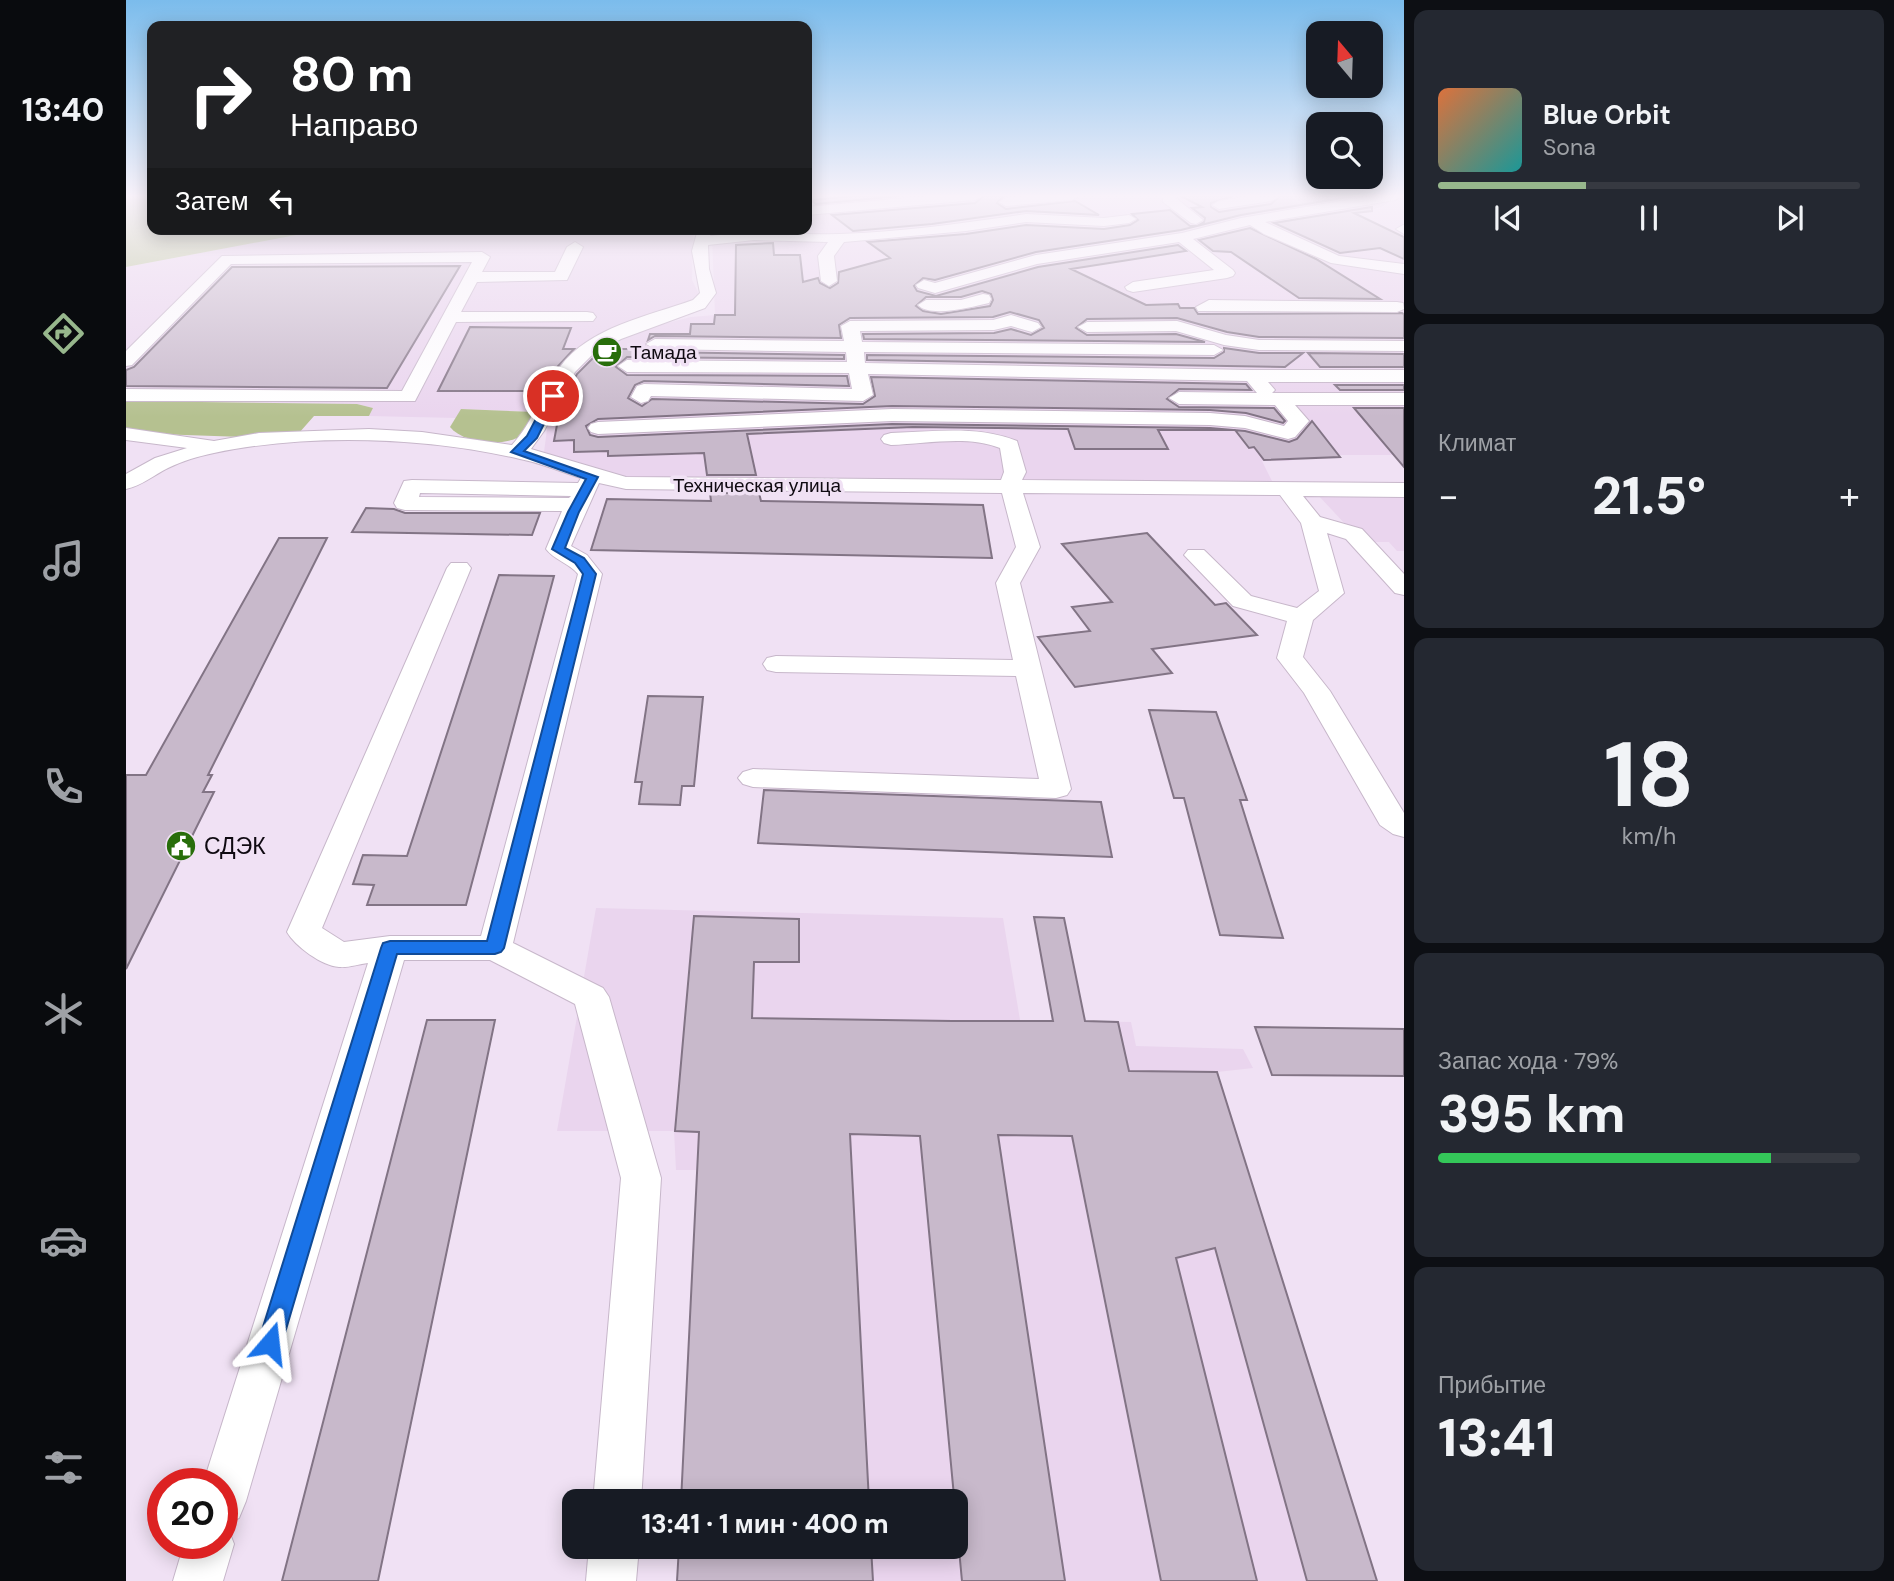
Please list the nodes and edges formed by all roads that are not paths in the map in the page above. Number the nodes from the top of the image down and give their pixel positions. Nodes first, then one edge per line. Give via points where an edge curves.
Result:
1 (216, 270) edge
2 (475, 270) edge
3 (565, 270) edge
4 (703, 270) edge
5 (828, 270) edge
6 (1001, 270) edge
7 (1223, 270) edge
8 (472, 276) junction
9 (829, 281) dead end
10 (924, 285) dead end
11 (1133, 287) dead end
12 (983, 299) dead end
13 (908, 305) dead end
14 (1400, 306) edge
15 (1204, 307) dead end
16 (842, 308) dead end
17 (450, 317) junction
18 (587, 317) dead end
19 (844, 326) junction
20 (1032, 327) dead end
21 (1087, 327) dead end
22 (655, 344) dead end
23 (1404, 345) edge
24 (854, 347) junction
25 (1214, 350) dead end
26 (126, 360) edge
27 (627, 366) dead end
28 (857, 368) junction
29 (1252, 376) junction
30 (1404, 376) edge
31 (126, 395) edge
32 (395, 397) junction
33 (640, 397) dead end
34 (1155, 398) dead end
35 (1280, 399) junction
36 (1404, 400) edge
37 (598, 428) dead end
38 (126, 434) edge
39 (367, 435) junction
40 (891, 439) dead end
41 (208, 447) junction
42 (517, 452) junction
43 (126, 455) edge
44 (168, 459) junction
45 (126, 483) edge
46 (1010, 484) junction
47 (1286, 489) junction
48 (1404, 490) edge
49 (586, 491) junction
50 (1312, 522) junction
51 (1196, 555) dead end
52 (459, 568) dead end
53 (1404, 588) edge
54 (1301, 617) junction
55 (776, 664) dead end
56 (1028, 668) junction
57 (753, 778) dead end
58 (1404, 827) edge
59 (390, 948) junction
60 (495, 948) junction
61 (232, 1468) edge
62 (618, 1489) edge
63 (205, 1559) edge
64 (613, 1559) edge
65 (198, 1581) edge
66 (611, 1581) edge

1 - 26 street
2 - 8 street
3 - 8 street via 561,278
4 - 42 street via 708,293 699,304 590,346 574,362 531,438
5 - 9 street
6 - 10 street via 935,288
7 - 11 street via 1227,273
8 - 17 street
12 - 13 street via 962,305
14 - 15 street
16 - 19 street
17 - 18 street
17 - 32 street via 408,397
19 - 20 street via 994,325 1011,320
19 - 24 street
21 - 23 street via 1177,326 1259,345
22 - 24 street
24 - 25 street
24 - 28 street
27 - 28 street
28 - 29 street
28 - 33 street via 870,395 644,390
29 - 30 street
29 - 35 street via 1269,395
31 - 32 street
32 - 39 street
34 - 35 street
35 - 36 street
35 - 37 street via 1299,421 1289,433 1210,419 933,416
38 - 41 street via 203,442
39 - 41 street, Техническая улица via 320,435
39 - 42 street, Техническая улица via 455,441
40 - 46 street via 1002,440 1010,445 1015,471
41 - 44 street, Техническая улица
42 - 49 street, Техническая улица
43 - 44 street
44 - 45 street, Техническая улица
46 - 47 street, Техническая улица
46 - 49 street, Техническая улица via 626,483
46 - 56 street via 1028,547 1008,583
47 - 48 street, Техническая улица
47 - 50 street
49 - 49 street via 405,503 412,486
49 - 60 street via 558,549 579,560 590,574
50 - 53 street via 1354,534
50 - 54 street via 1332,593
51 - 54 street via 1242,601
52 - 59 street via 304,932 339,955
54 - 58 street via 1290,658 1316,691 1391,818
55 - 56 street
56 - 57 street via 1056,789
59 - 60 street
59 - 61 street
60 - 62 street via 591,997 641,1178
63 - 65 street
64 - 66 street

